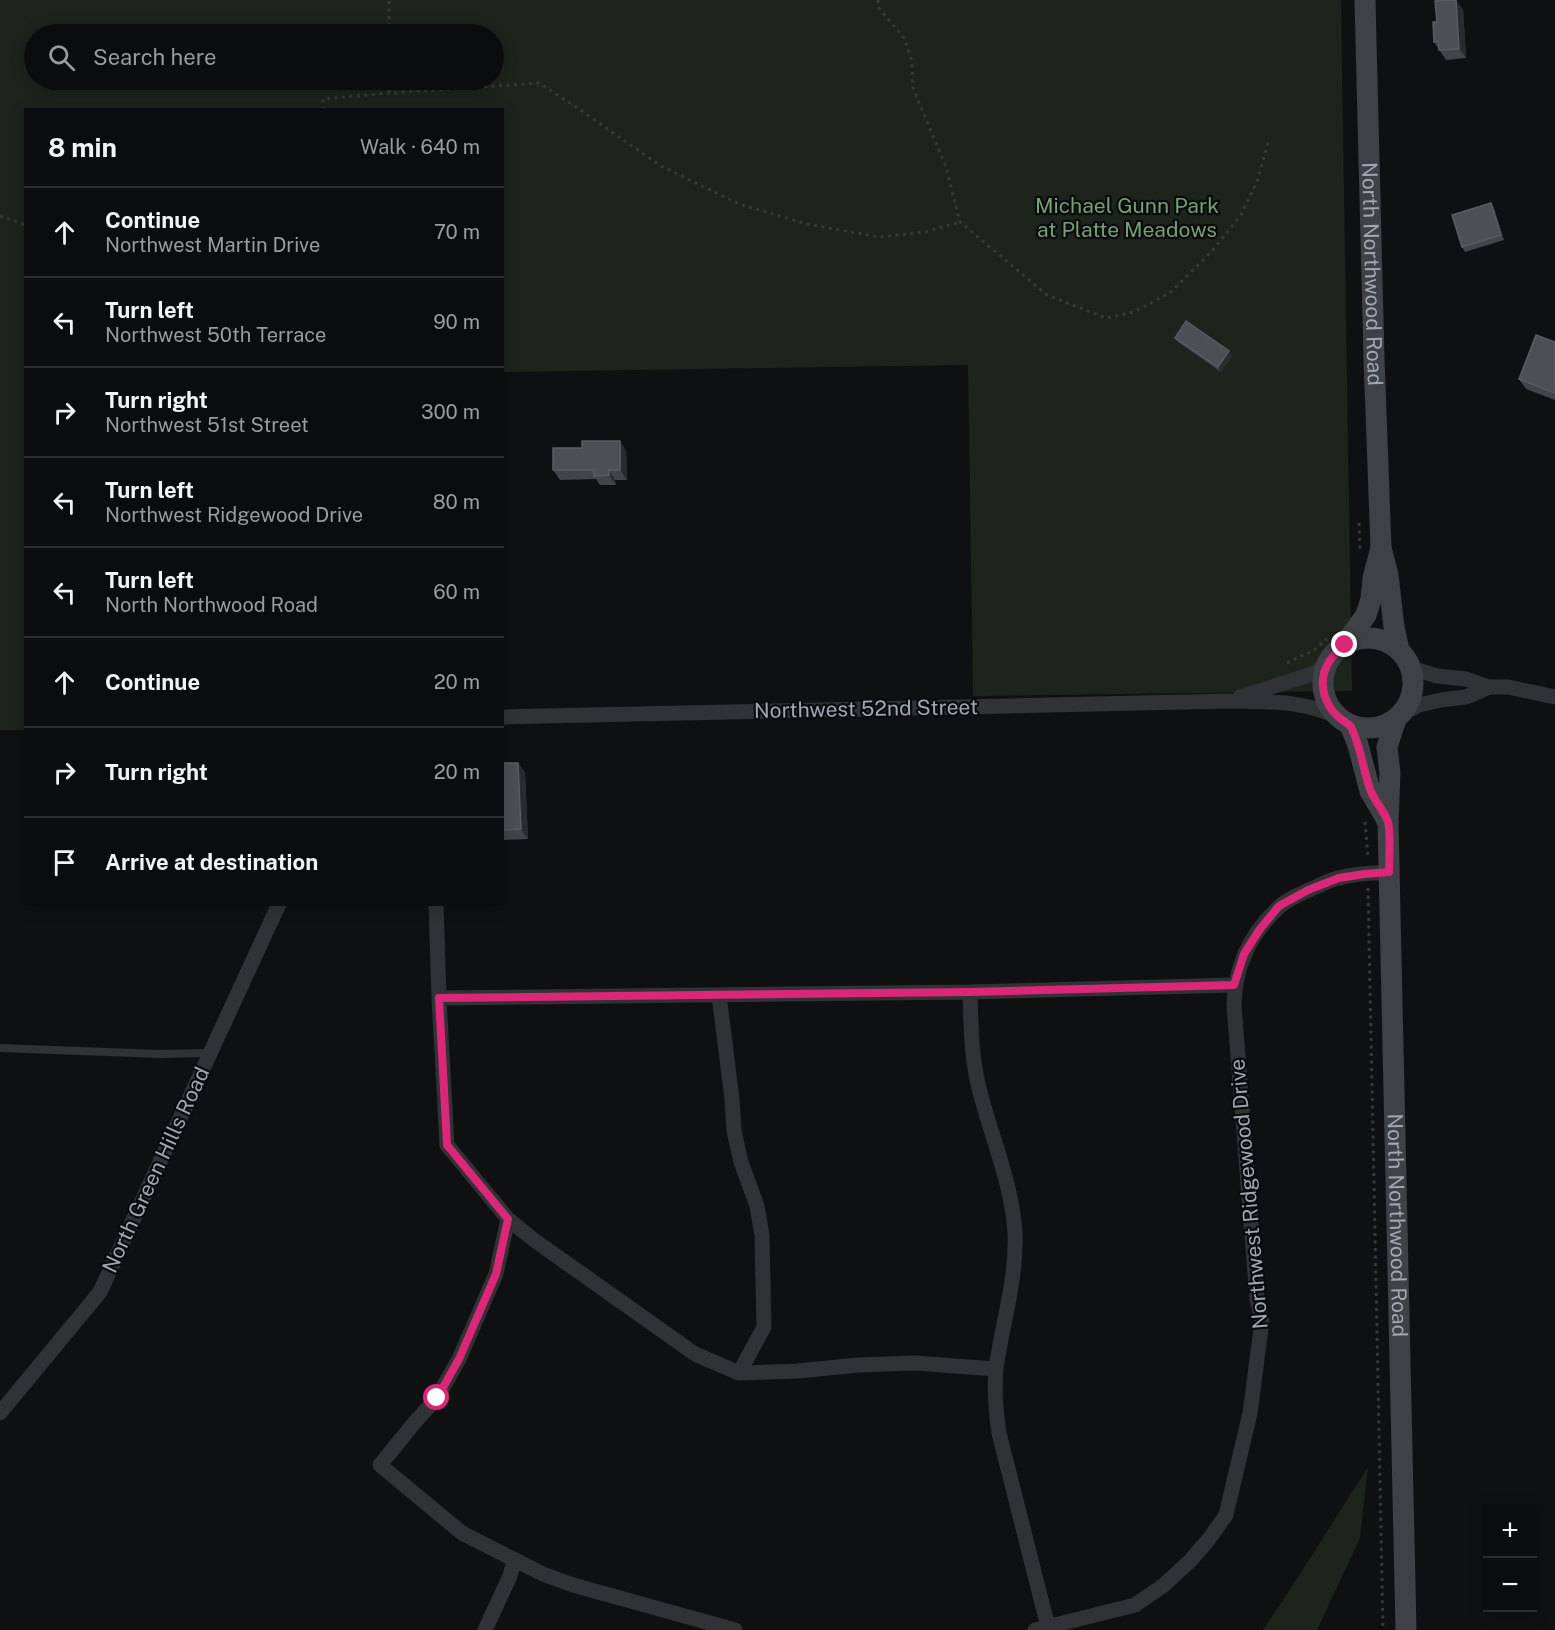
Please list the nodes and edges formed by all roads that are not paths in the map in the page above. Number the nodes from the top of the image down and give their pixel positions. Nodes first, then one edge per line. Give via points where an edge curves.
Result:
1 (1365, 0) edge
2 (1381, 548) junction
3 (1345, 645) junction
4 (1399, 650) junction
5 (1328, 663) junction
6 (1411, 668) junction
7 (1489, 687) junction
8 (1555, 698) edge
9 (1229, 701) junction
10 (1399, 716) junction
11 (504, 717) edge
12 (1345, 721) junction
13 (1388, 822) junction
14 (1389, 872) junction
15 (278, 906) edge
16 (436, 906) edge
17 (1234, 985) junction
18 (970, 992) junction
19 (719, 995) junction
20 (439, 998) junction
21 (0, 1048) edge
22 (210, 1053) junction
23 (508, 1219) junction
24 (996, 1369) junction
25 (739, 1373) junction
26 (0, 1413) edge
27 (514, 1560) junction
28 (1042, 1628) edge
29 (485, 1630) edge
30 (735, 1630) edge
31 (1406, 1630) edge

1 - 2 street, North Northwood Road
2 - 3 street, North Northwood Road via 1366,615
2 - 4 street, North Northwood Road
3 - 4 street via 1372,639
3 - 5 street
4 - 6 street
5 - 9 street, Northwest 52nd Street via 1315,673
5 - 12 street via 1323,687 1326,699 1331,710
6 - 7 street
6 - 10 street via 1413,692
7 - 8 street via 1508,687
7 - 10 street via 1466,697 1419,705
9 - 11 street, Northwest 52nd Street
9 - 12 street, Northwest 52nd Street via 1298,704
10 - 12 street via 1375,728
10 - 13 street, North Northwood Road via 1386,747 1390,773
12 - 13 street, North Northwood Road via 1358,745 1370,791
13 - 14 street, North Northwood Road
14 - 17 street, Northwest Ridgewood Drive via 1339,878 1279,906 1244,954
14 - 31 street, North Northwood Road
15 - 22 street, North Green Hills Road
16 - 20 street
17 - 18 street
17 - 28 street, Northwest Ridgewood Drive via 1257,1299 1263,1321 1250,1413 1226,1515 1191,1560 1135,1605
18 - 19 street
18 - 24 street via 971,1051 1009,1189 1015,1233 1015,1262
19 - 20 street
19 - 25 street via 734,1131 762,1234 764,1327
20 - 23 street via 447,1145
21 - 22 lane
22 - 26 street, North Green Hills Road via 100,1292
23 - 25 street via 695,1354
23 - 27 street via 496,1274 459,1359 437,1398 380,1465 462,1533
24 - 25 street via 915,1364
24 - 28 street via 999,1433
27 - 29 street
27 - 30 street via 573,1585

